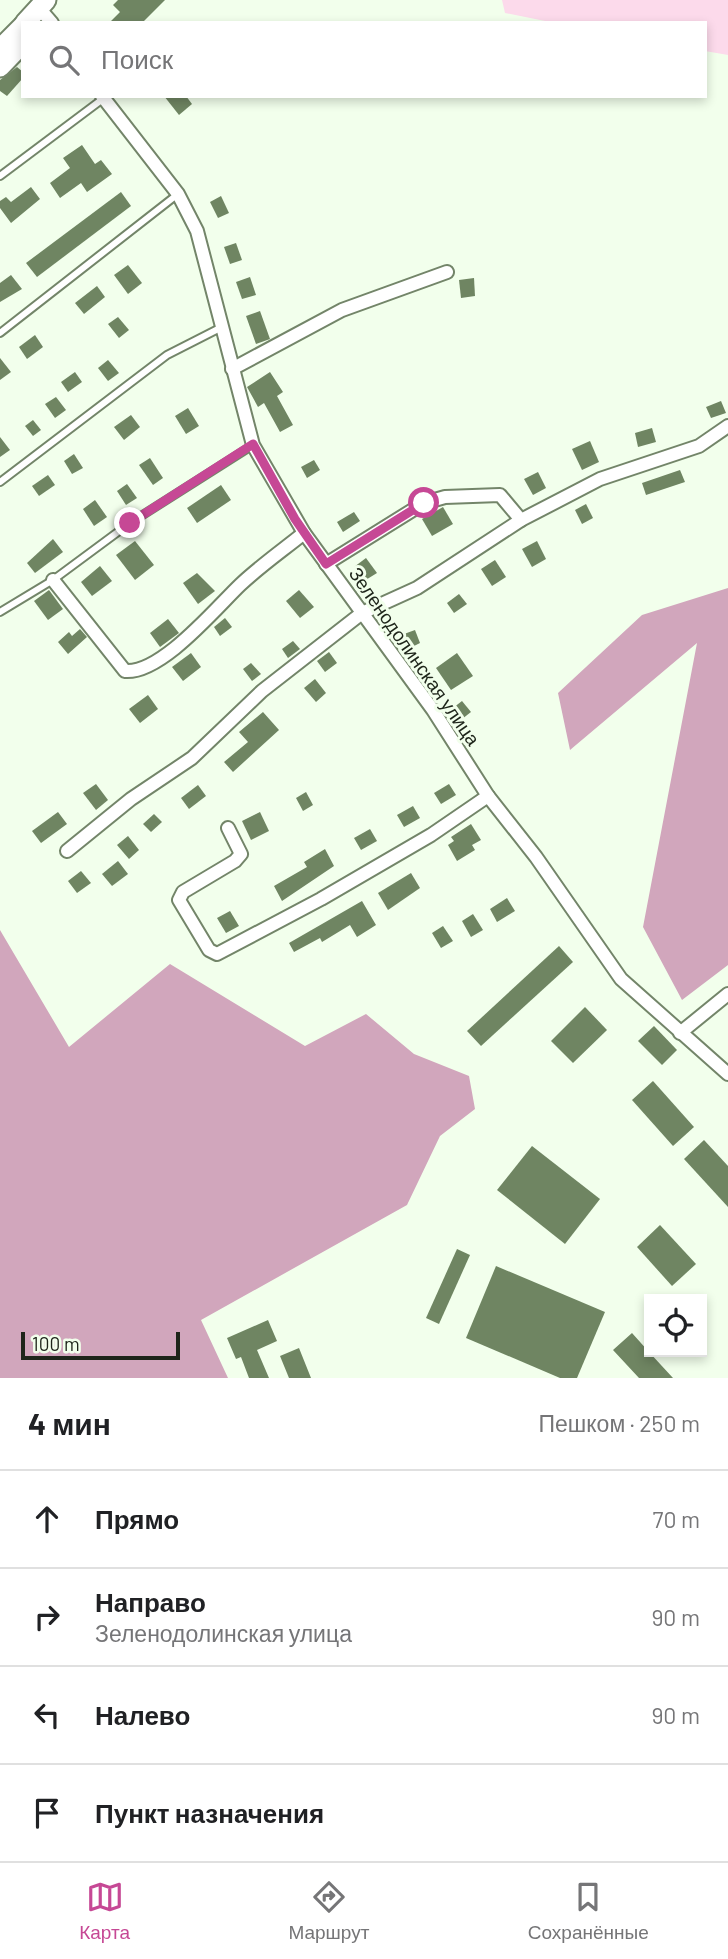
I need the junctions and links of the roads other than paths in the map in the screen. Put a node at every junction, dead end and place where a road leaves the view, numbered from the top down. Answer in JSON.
{"nodes":[{"id":1,"x":62,"y":0,"type":"edge"},
{"id":2,"x":39,"y":17,"type":"edge"},
{"id":3,"x":21,"y":32,"type":"edge"},
{"id":4,"x":21,"y":45,"type":"edge"},
{"id":5,"x":0,"y":49,"type":"edge"},
{"id":6,"x":0,"y":67,"type":"edge"},
{"id":7,"x":102,"y":98,"type":"edge"},
{"id":8,"x":104,"y":98,"type":"edge"},
{"id":9,"x":0,"y":176,"type":"edge"},
{"id":10,"x":178,"y":194,"type":"junction"},
{"id":11,"x":447,"y":272,"type":"dead end"},
{"id":12,"x":222,"y":327,"type":"junction"},
{"id":13,"x":0,"y":333,"type":"edge"},
{"id":14,"x":232,"y":369,"type":"junction"},
{"id":15,"x":728,"y":426,"type":"edge"},
{"id":16,"x":253,"y":444,"type":"junction"},
{"id":17,"x":0,"y":482,"type":"edge"},
{"id":18,"x":521,"y":520,"type":"junction"},
{"id":19,"x":304,"y":533,"type":"junction"},
{"id":20,"x":326,"y":564,"type":"junction"},
{"id":21,"x":53,"y":580,"type":"junction"},
{"id":22,"x":0,"y":612,"type":"edge"},
{"id":23,"x":362,"y":613,"type":"junction"},
{"id":24,"x":488,"y":796,"type":"junction"},
{"id":25,"x":228,"y":828,"type":"dead end"},
{"id":26,"x":66,"y":851,"type":"dead end"},
{"id":27,"x":728,"y":994,"type":"edge"},
{"id":28,"x":680,"y":1033,"type":"junction"},
{"id":29,"x":728,"y":1074,"type":"edge"}],
"edges":[{"from":1,"to":2,"type":"main road"},
{"from":3,"to":5,"type":"main road"},
{"from":4,"to":6,"type":"main road"},
{"from":7,"to":9,"type":"lane"},
{"from":8,"to":10,"type":"street","name":"Зеленодолинская улица"},
{"from":10,"to":12,"type":"street","name":"Зеленодолинская улица"},
{"from":10,"to":13,"type":"lane"},
{"from":11,"to":14,"type":"street"},
{"from":12,"to":14,"type":"street","name":"Зеленодолинская улица"},
{"from":12,"to":17,"type":"lane"},
{"from":14,"to":16,"type":"street","name":"Зеленодолинская улица"},
{"from":15,"to":18,"type":"street"},
{"from":16,"to":19,"type":"street","name":"Зеленодолинская улица"},
{"from":16,"to":21,"type":"lane"},
{"from":18,"to":20,"type":"street"},
{"from":18,"to":23,"type":"street"},
{"from":19,"to":20,"type":"street","name":"Зеленодолинская улица"},
{"from":19,"to":21,"type":"street"},
{"from":20,"to":23,"type":"street","name":"Зеленодолинская улица"},
{"from":21,"to":22,"type":"lane"},
{"from":23,"to":24,"type":"street","name":"Зеленодолинская улица"},
{"from":23,"to":26,"type":"street"},
{"from":24,"to":25,"type":"street"},
{"from":24,"to":28,"type":"street","name":"Зеленодолинская улица"},
{"from":27,"to":28,"type":"street"},
{"from":28,"to":29,"type":"street","name":"Зеленодолинская улица"}]}
